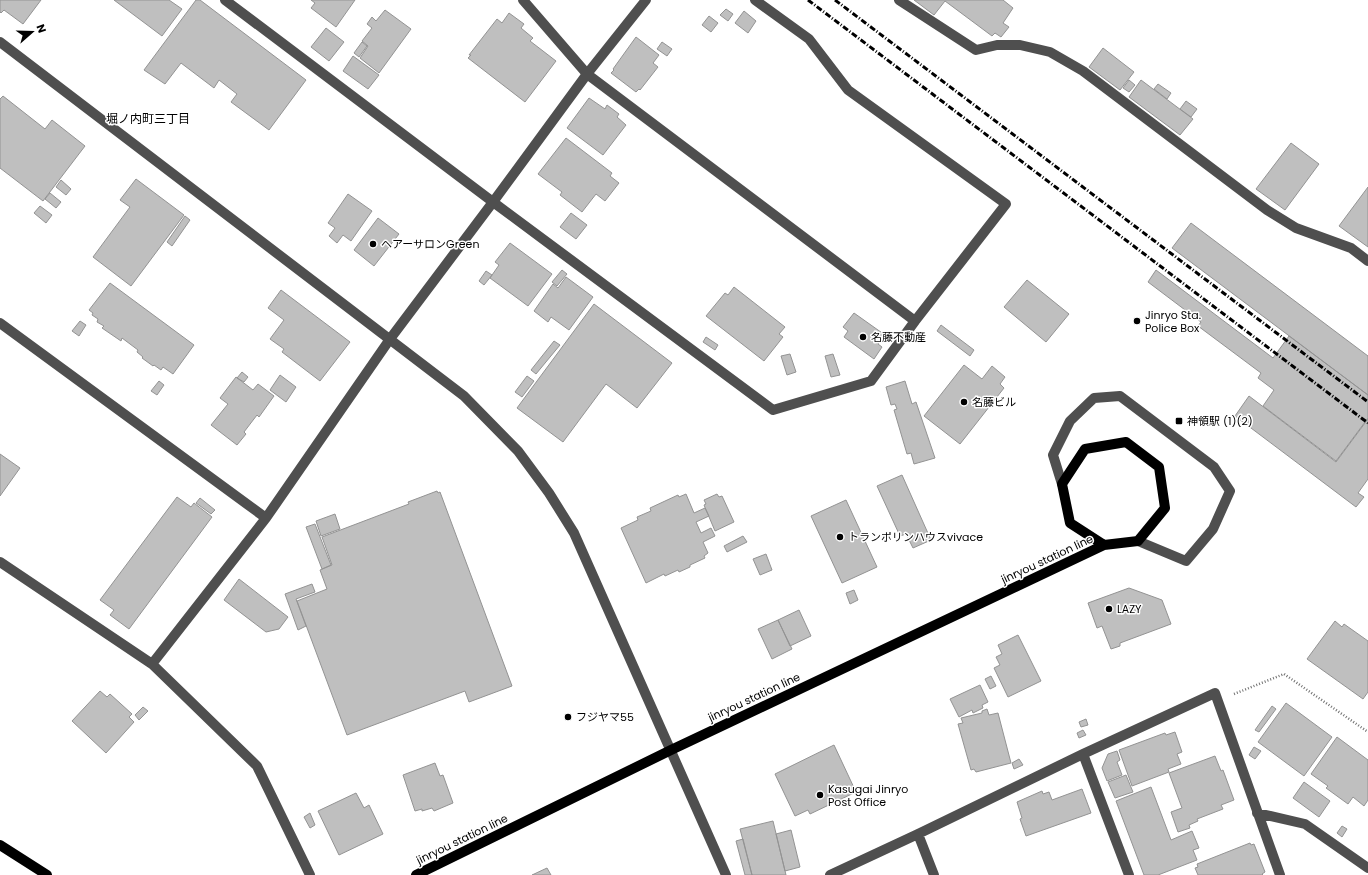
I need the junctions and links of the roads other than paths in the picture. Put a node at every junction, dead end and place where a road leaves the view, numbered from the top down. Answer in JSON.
{"nodes":[{"id":1,"x":225,"y":0,"type":"edge"},
{"id":2,"x":523,"y":0,"type":"edge"},
{"id":3,"x":646,"y":0,"type":"edge"},
{"id":4,"x":755,"y":0,"type":"edge"},
{"id":5,"x":899,"y":0,"type":"edge"},
{"id":6,"x":0,"y":42,"type":"edge"},
{"id":7,"x":587,"y":74,"type":"junction"},
{"id":8,"x":493,"y":202,"type":"junction"},
{"id":9,"x":1368,"y":261,"type":"edge"},
{"id":10,"x":915,"y":320,"type":"junction"},
{"id":11,"x":0,"y":323,"type":"edge"},
{"id":12,"x":390,"y":339,"type":"junction"},
{"id":13,"x":1062,"y":484,"type":"junction"},
{"id":14,"x":266,"y":518,"type":"junction"},
{"id":15,"x":1138,"y":541,"type":"junction"},
{"id":16,"x":1104,"y":545,"type":"junction"},
{"id":17,"x":0,"y":562,"type":"edge"},
{"id":18,"x":152,"y":664,"type":"junction"},
{"id":19,"x":671,"y":750,"type":"junction"},
{"id":20,"x":1083,"y":754,"type":"junction"},
{"id":21,"x":1257,"y":813,"type":"junction"},
{"id":22,"x":918,"y":834,"type":"junction"},
{"id":23,"x":0,"y":844,"type":"edge"},
{"id":24,"x":1368,"y":868,"type":"edge"},
{"id":25,"x":47,"y":875,"type":"edge"},
{"id":26,"x":310,"y":875,"type":"edge"},
{"id":27,"x":416,"y":875,"type":"edge"},
{"id":28,"x":726,"y":875,"type":"edge"},
{"id":29,"x":830,"y":875,"type":"edge"},
{"id":30,"x":934,"y":875,"type":"edge"},
{"id":31,"x":1129,"y":875,"type":"edge"},
{"id":32,"x":1280,"y":875,"type":"edge"}],
"edges":[{"from":1,"to":8,"type":"street"},
{"from":2,"to":7,"type":"street"},
{"from":3,"to":7,"type":"street"},
{"from":4,"to":10,"type":"street"},
{"from":5,"to":9,"type":"street"},
{"from":6,"to":12,"type":"street"},
{"from":7,"to":8,"type":"street"},
{"from":7,"to":10,"type":"street"},
{"from":8,"to":10,"type":"street"},
{"from":8,"to":12,"type":"street"},
{"from":11,"to":14,"type":"street"},
{"from":12,"to":14,"type":"street"},
{"from":12,"to":19,"type":"street"},
{"from":13,"to":15,"type":"main road"},
{"from":13,"to":15,"type":"street"},
{"from":13,"to":16,"type":"main road"},
{"from":14,"to":18,"type":"street"},
{"from":15,"to":16,"type":"main road"},
{"from":16,"to":19,"type":"main road","name":"jinryou station line"},
{"from":17,"to":18,"type":"street"},
{"from":18,"to":26,"type":"street"},
{"from":19,"to":27,"type":"main road","name":"jinryou station line"},
{"from":19,"to":28,"type":"street"},
{"from":20,"to":21,"type":"street"},
{"from":20,"to":22,"type":"street"},
{"from":20,"to":31,"type":"street"},
{"from":21,"to":24,"type":"street"},
{"from":21,"to":32,"type":"street"},
{"from":22,"to":29,"type":"street"},
{"from":22,"to":30,"type":"street"},
{"from":23,"to":25,"type":"main road"}]}
